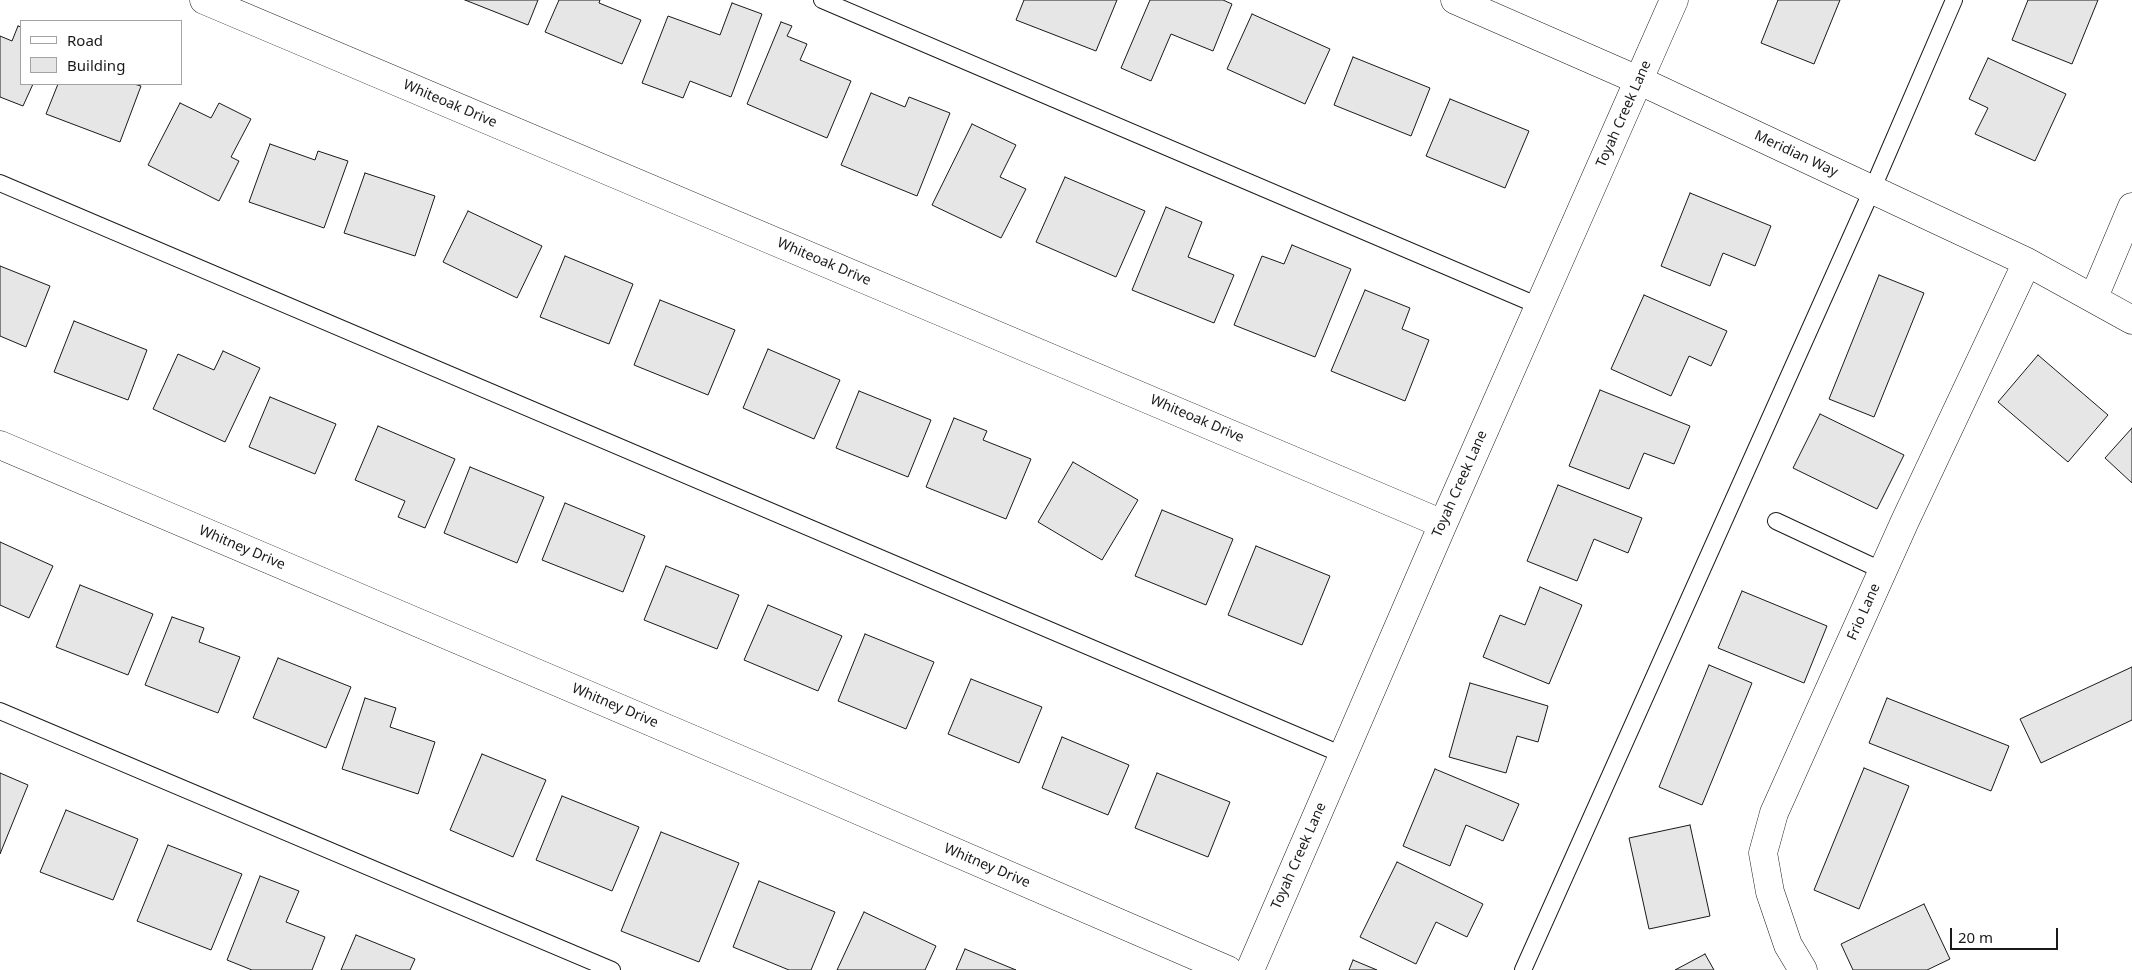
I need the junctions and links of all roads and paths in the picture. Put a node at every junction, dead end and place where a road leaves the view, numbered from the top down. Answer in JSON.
{"nodes":[{"id":1,"x":204,"y":0,"type":"edge"},
{"id":2,"x":822,"y":0,"type":"edge"},
{"id":3,"x":1454,"y":0,"type":"edge"},
{"id":4,"x":1674,"y":0,"type":"edge"},
{"id":5,"x":1954,"y":0,"type":"edge"},
{"id":6,"x":1638,"y":80,"type":"junction"},
{"id":7,"x":0,"y":183,"type":"edge"},
{"id":8,"x":1872,"y":190,"type":"junction"},
{"id":9,"x":2132,"y":207,"type":"edge"},
{"id":10,"x":2027,"y":262,"type":"junction"},
{"id":11,"x":2094,"y":298,"type":"junction"},
{"id":12,"x":1539,"y":306,"type":"junction"},
{"id":13,"x":2132,"y":320,"type":"edge"},
{"id":14,"x":0,"y":445,"type":"edge"},
{"id":15,"x":1776,"y":521,"type":"dead end"},
{"id":16,"x":1443,"y":524,"type":"junction"},
{"id":17,"x":1883,"y":571,"type":"junction"},
{"id":18,"x":0,"y":711,"type":"edge"},
{"id":19,"x":1343,"y":755,"type":"junction"},
{"id":20,"x":612,"y":970,"type":"edge"},
{"id":21,"x":1228,"y":970,"type":"edge"},
{"id":22,"x":1250,"y":970,"type":"edge"},
{"id":23,"x":1523,"y":970,"type":"edge"},
{"id":24,"x":1803,"y":970,"type":"edge"}],
"edges":[{"from":1,"to":16,"type":"street","name":"Whiteoak Drive"},
{"from":2,"to":12,"type":"lane"},
{"from":3,"to":6,"type":"street","name":"Meridian Way"},
{"from":4,"to":6,"type":"street","name":"Toyah Creek Lane"},
{"from":5,"to":8,"type":"lane"},
{"from":6,"to":8,"type":"street","name":"Meridian Way"},
{"from":6,"to":12,"type":"street","name":"Toyah Creek Lane"},
{"from":7,"to":19,"type":"lane"},
{"from":8,"to":10,"type":"street","name":"Meridian Way"},
{"from":8,"to":23,"type":"lane"},
{"from":9,"to":11,"type":"street"},
{"from":10,"to":11,"type":"street","name":"Meridian Way"},
{"from":10,"to":17,"type":"street","name":"Frio Lane"},
{"from":11,"to":13,"type":"street","name":"Meridian Way"},
{"from":12,"to":16,"type":"street","name":"Toyah Creek Lane"},
{"from":14,"to":21,"type":"street","name":"Whitney Drive"},
{"from":15,"to":17,"type":"lane"},
{"from":16,"to":19,"type":"street","name":"Toyah Creek Lane"},
{"from":17,"to":24,"type":"street","name":"Frio Lane"},
{"from":18,"to":20,"type":"lane"},
{"from":19,"to":22,"type":"street","name":"Toyah Creek Lane"}]}
